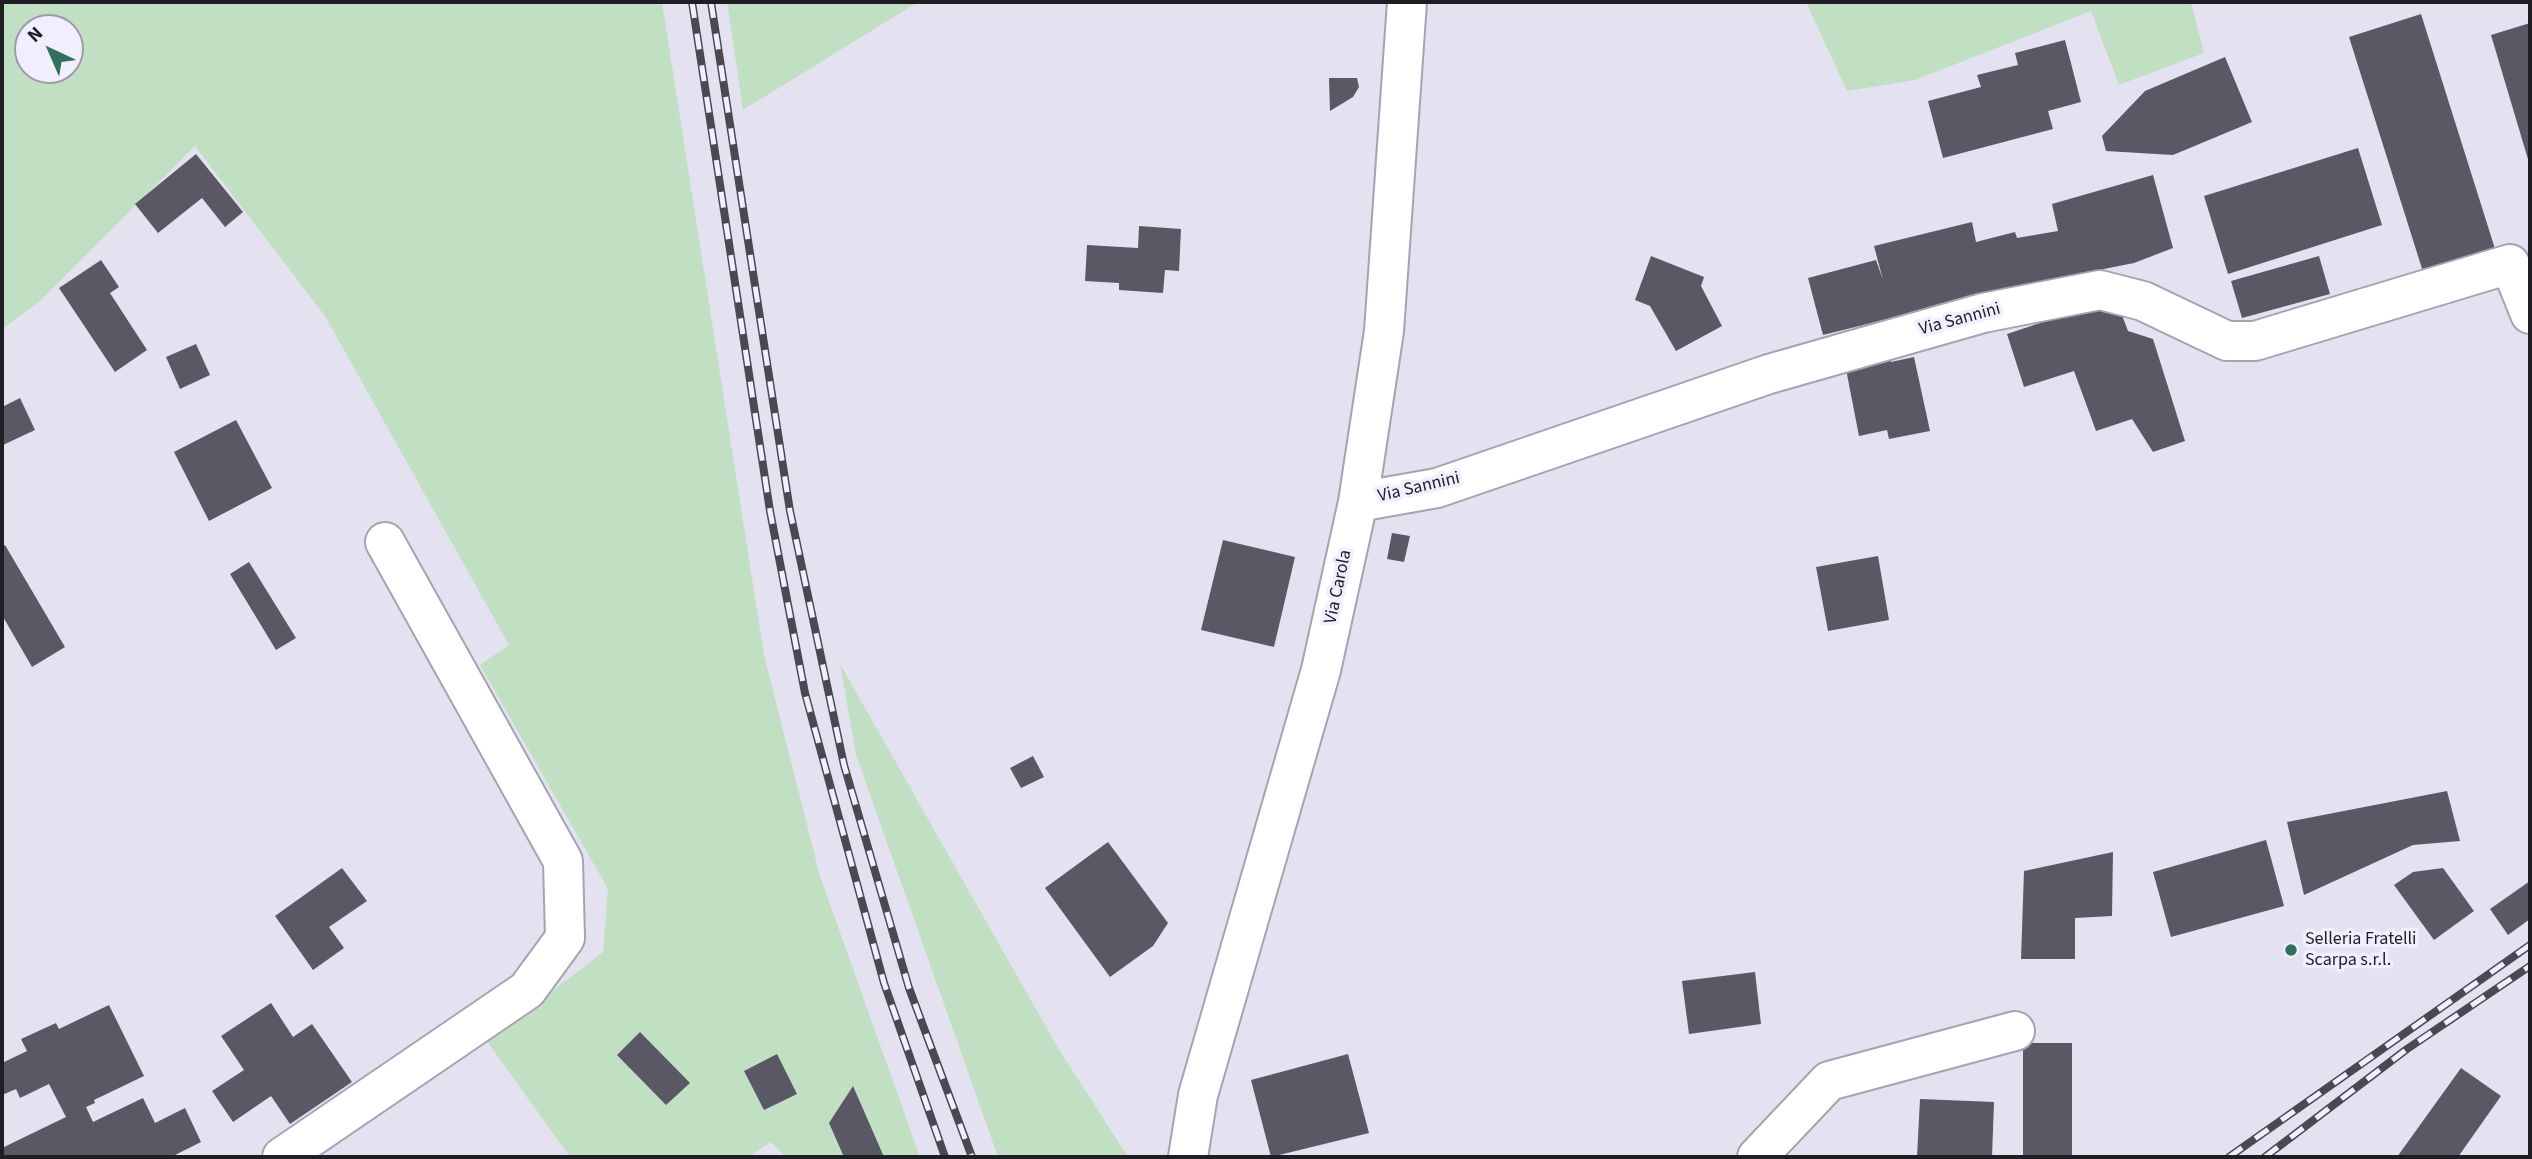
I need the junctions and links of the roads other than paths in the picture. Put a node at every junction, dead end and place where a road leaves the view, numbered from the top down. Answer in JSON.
{"nodes":[{"id":1,"x":1407,"y":2,"type":"edge"},
{"id":2,"x":2530,"y":314,"type":"edge"},
{"id":3,"x":1358,"y":502,"type":"junction"},
{"id":4,"x":385,"y":542,"type":"dead end"},
{"id":5,"x":2015,"y":1031,"type":"dead end"},
{"id":6,"x":282,"y":1157,"type":"edge"},
{"id":7,"x":1188,"y":1157,"type":"edge"},
{"id":8,"x":1757,"y":1157,"type":"edge"}],
"edges":[{"from":1,"to":3,"type":"street","name":"Via Carola"},
{"from":2,"to":3,"type":"street","name":"Via Sannini"},
{"from":3,"to":7,"type":"street","name":"Via Carola"},
{"from":4,"to":6,"type":"street"},
{"from":5,"to":8,"type":"street"}]}
